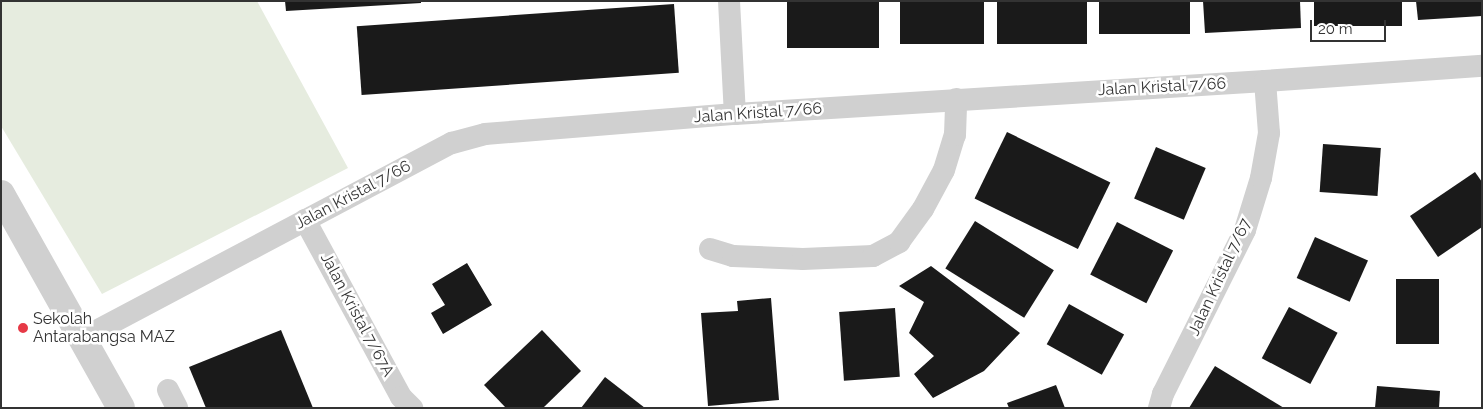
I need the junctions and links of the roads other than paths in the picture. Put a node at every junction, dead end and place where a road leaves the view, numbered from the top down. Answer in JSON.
{"nodes":[{"id":1,"x":729,"y":1,"type":"edge"},
{"id":2,"x":1482,"y":66,"type":"edge"},
{"id":3,"x":1265,"y":81,"type":"junction"},
{"id":4,"x":956,"y":100,"type":"junction"},
{"id":5,"x":735,"y":114,"type":"junction"},
{"id":6,"x":1,"y":194,"type":"edge"},
{"id":7,"x":305,"y":220,"type":"junction"},
{"id":8,"x":710,"y":249,"type":"dead end"},
{"id":9,"x":83,"y":338,"type":"junction"},
{"id":10,"x":121,"y":408,"type":"edge"},
{"id":11,"x":412,"y":408,"type":"edge"},
{"id":12,"x":1159,"y":408,"type":"edge"}],
"edges":[{"from":1,"to":5,"type":"street"},
{"from":2,"to":3,"type":"street","name":"Jalan Kristal 7/66"},
{"from":3,"to":4,"type":"street","name":"Jalan Kristal 7/66"},
{"from":3,"to":12,"type":"street","name":"Jalan Kristal 7/67"},
{"from":4,"to":5,"type":"street","name":"Jalan Kristal 7/66"},
{"from":4,"to":8,"type":"street"},
{"from":5,"to":7,"type":"street","name":"Jalan Kristal 7/66"},
{"from":6,"to":9,"type":"street"},
{"from":7,"to":9,"type":"street","name":"Jalan Kristal 7/66"},
{"from":7,"to":11,"type":"street","name":"Jalan Kristal 7/67A"},
{"from":9,"to":10,"type":"street"}]}
